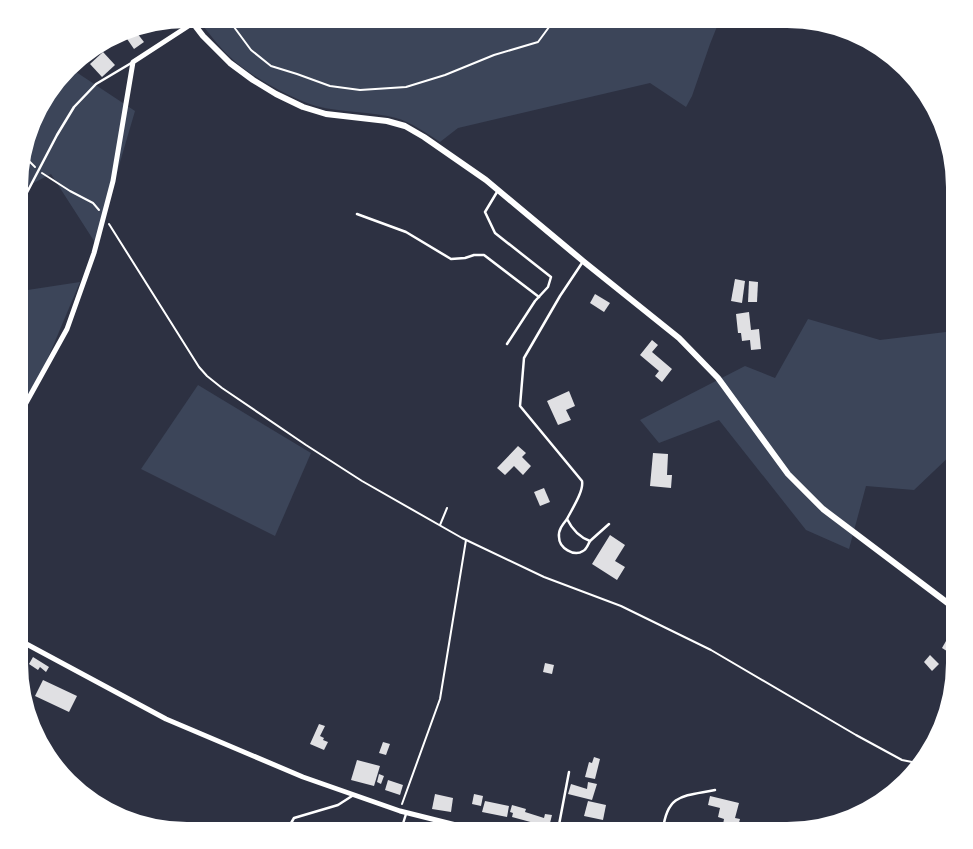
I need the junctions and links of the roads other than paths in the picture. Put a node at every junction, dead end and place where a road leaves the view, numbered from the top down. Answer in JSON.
{"nodes":[{"id":1,"x":182,"y":28,"type":"edge"},
{"id":2,"x":197,"y":28,"type":"edge"},
{"id":3,"x":133,"y":62,"type":"junction"},
{"id":4,"x":28,"y":190,"type":"edge"},
{"id":5,"x":498,"y":190,"type":"junction"},
{"id":6,"x":357,"y":214,"type":"dead end"},
{"id":7,"x":583,"y":261,"type":"junction"},
{"id":8,"x":539,"y":297,"type":"junction"},
{"id":9,"x":507,"y":344,"type":"dead end"},
{"id":10,"x":28,"y":398,"type":"edge"},
{"id":11,"x":567,"y":519,"type":"junction"},
{"id":12,"x":609,"y":524,"type":"dead end"},
{"id":13,"x":590,"y":541,"type":"junction"},
{"id":14,"x":945,"y":601,"type":"edge"},
{"id":15,"x":28,"y":645,"type":"edge"},
{"id":16,"x":568,"y":772,"type":"dead end"},
{"id":17,"x":715,"y":790,"type":"dead end"},
{"id":18,"x":353,"y":795,"type":"junction"},
{"id":19,"x":406,"y":812,"type":"junction"},
{"id":20,"x":559,"y":821,"type":"edge"},
{"id":21,"x":665,"y":821,"type":"edge"},
{"id":22,"x":291,"y":822,"type":"edge"},
{"id":23,"x":403,"y":822,"type":"edge"},
{"id":24,"x":443,"y":822,"type":"edge"}],
"edges":[{"from":1,"to":3,"type":"street"},
{"from":2,"to":5,"type":"street"},
{"from":3,"to":4,"type":"lane"},
{"from":3,"to":10,"type":"street"},
{"from":5,"to":7,"type":"street"},
{"from":5,"to":8,"type":"lane"},
{"from":6,"to":8,"type":"lane"},
{"from":7,"to":11,"type":"lane"},
{"from":7,"to":14,"type":"street"},
{"from":8,"to":9,"type":"lane"},
{"from":11,"to":13,"type":"lane"},
{"from":11,"to":13,"type":"lane"},
{"from":12,"to":13,"type":"lane"},
{"from":15,"to":18,"type":"street"},
{"from":16,"to":20,"type":"lane"},
{"from":17,"to":21,"type":"lane"},
{"from":18,"to":19,"type":"street"},
{"from":18,"to":22,"type":"lane"},
{"from":19,"to":23,"type":"lane"},
{"from":19,"to":24,"type":"street"}]}
